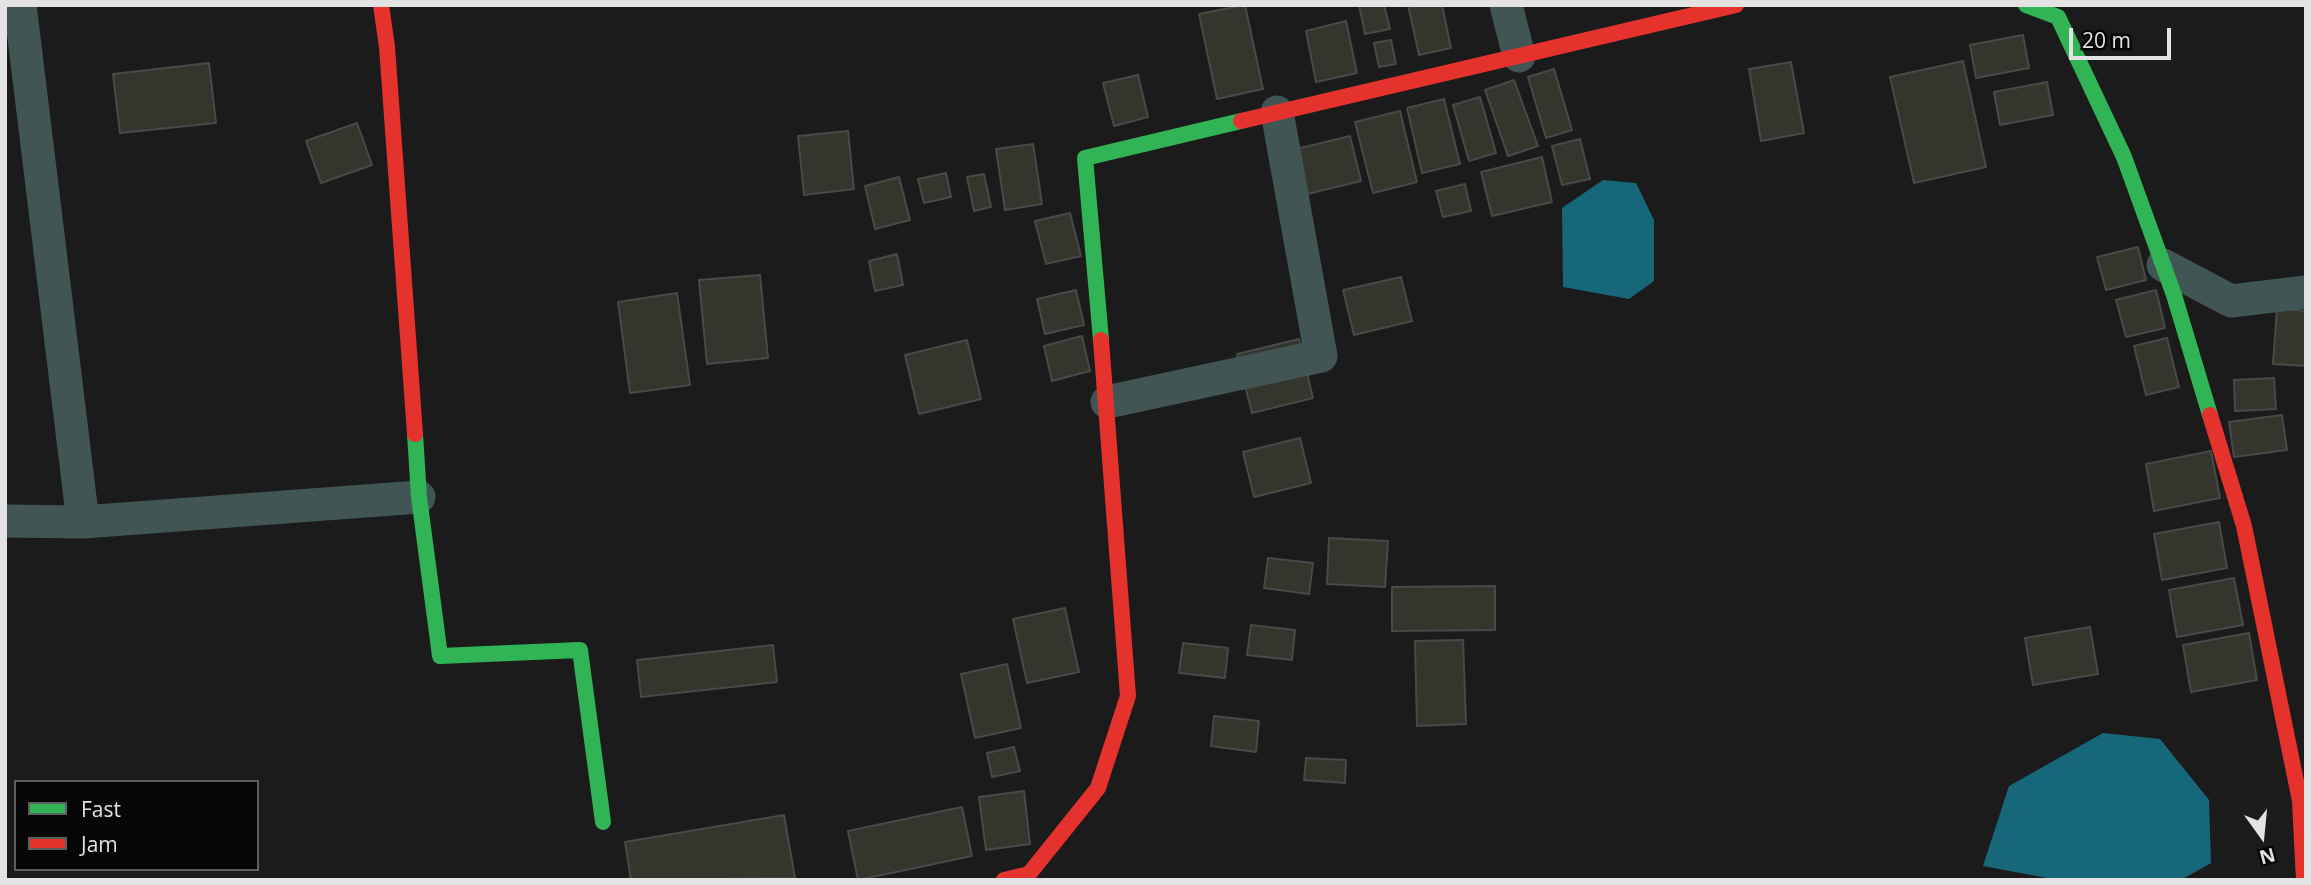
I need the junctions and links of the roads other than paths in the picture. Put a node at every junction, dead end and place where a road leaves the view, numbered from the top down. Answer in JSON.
{"nodes":[{"id":1,"x":20,"y":5,"type":"edge"},
{"id":2,"x":381,"y":5,"type":"edge"},
{"id":3,"x":1506,"y":5,"type":"edge"},
{"id":4,"x":1736,"y":5,"type":"edge"},
{"id":5,"x":2026,"y":5,"type":"edge"},
{"id":6,"x":1519,"y":56,"type":"junction"},
{"id":7,"x":1277,"y":112,"type":"junction"},
{"id":8,"x":2163,"y":265,"type":"junction"},
{"id":9,"x":2306,"y":292,"type":"edge"},
{"id":10,"x":1107,"y":402,"type":"junction"},
{"id":11,"x":419,"y":497,"type":"junction"},
{"id":12,"x":5,"y":521,"type":"edge"},
{"id":13,"x":83,"y":522,"type":"junction"},
{"id":14,"x":603,"y":822,"type":"dead end"},
{"id":15,"x":1004,"y":880,"type":"edge"},
{"id":16,"x":2304,"y":880,"type":"edge"}],
"edges":[{"from":1,"to":13,"type":"street"},
{"from":2,"to":11,"type":"street"},
{"from":3,"to":6,"type":"street"},
{"from":4,"to":6,"type":"street"},
{"from":5,"to":8,"type":"street"},
{"from":6,"to":7,"type":"street"},
{"from":7,"to":10,"type":"street"},
{"from":7,"to":10,"type":"street"},
{"from":8,"to":9,"type":"street"},
{"from":8,"to":16,"type":"street"},
{"from":10,"to":15,"type":"street"},
{"from":11,"to":13,"type":"street"},
{"from":11,"to":14,"type":"street"},
{"from":12,"to":13,"type":"street"}]}
